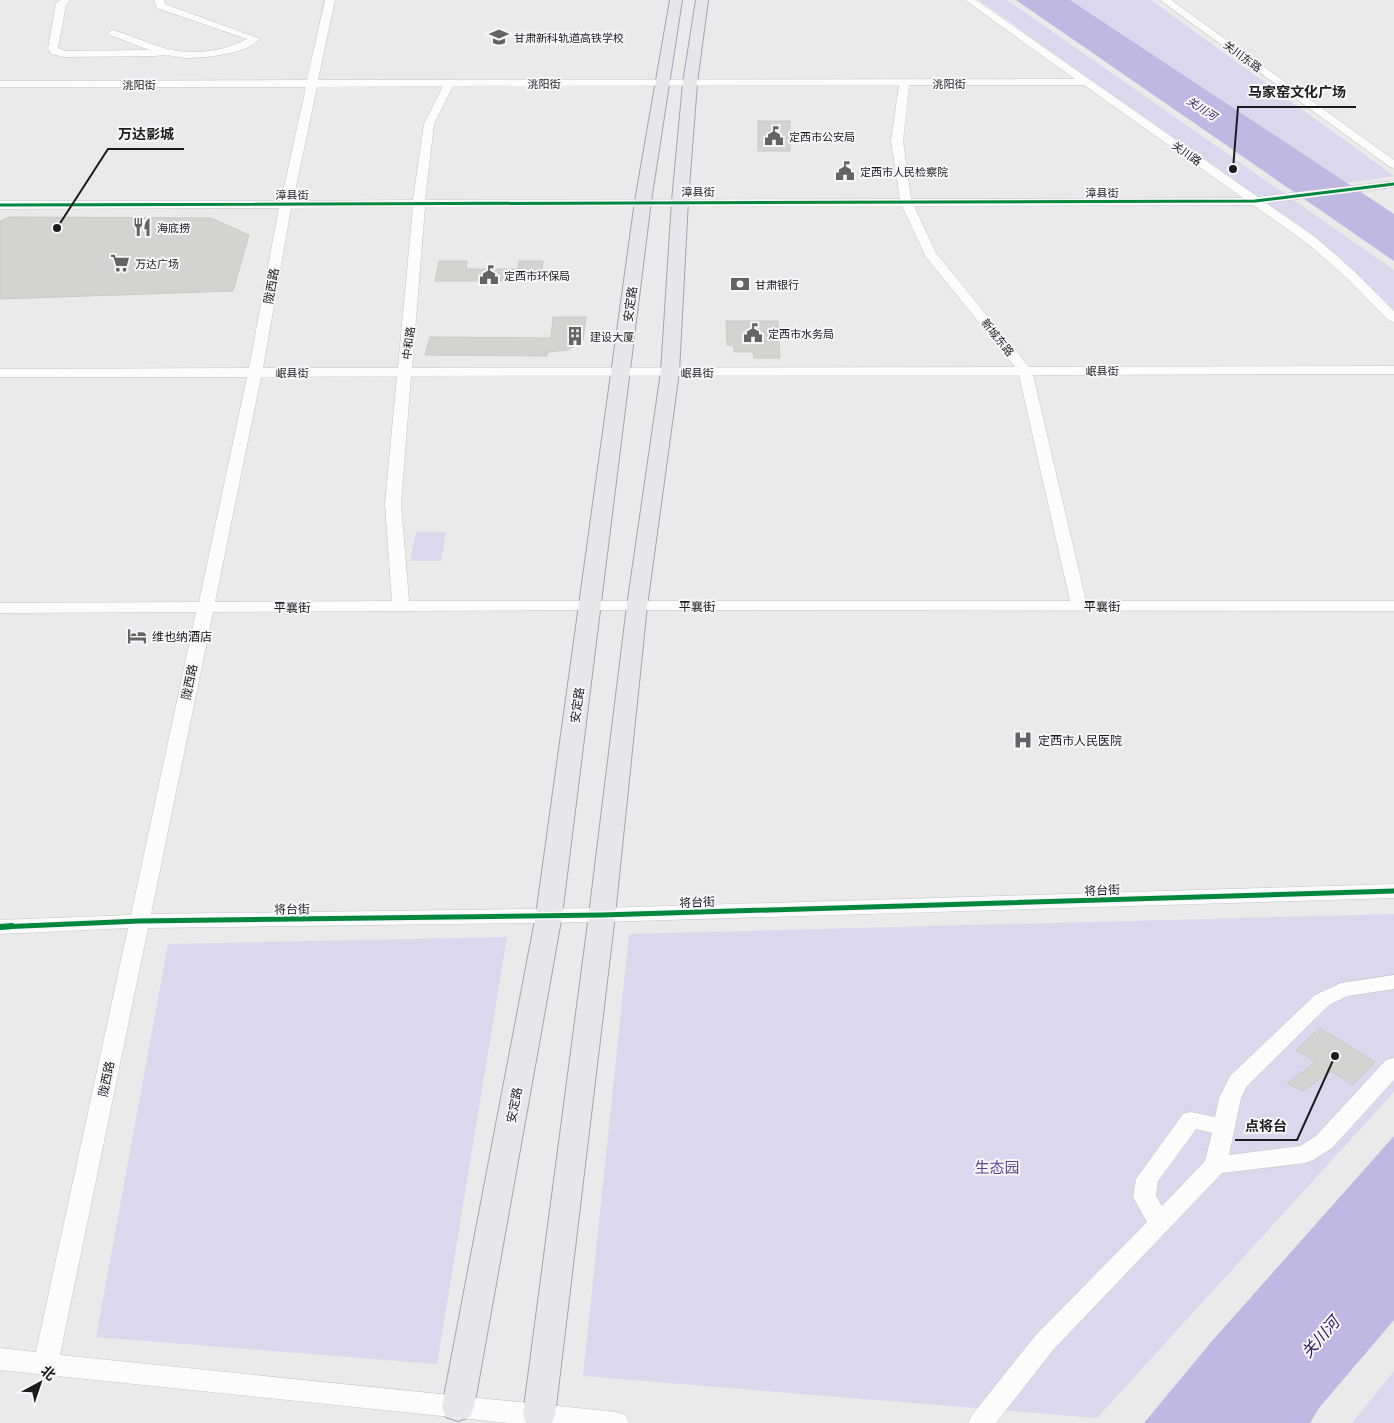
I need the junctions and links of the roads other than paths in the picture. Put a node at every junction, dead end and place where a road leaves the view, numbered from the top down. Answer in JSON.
{"nodes":[{"id":1,"x":65,"y":0,"type":"edge"},
{"id":2,"x":159,"y":0,"type":"edge"},
{"id":3,"x":330,"y":0,"type":"edge"},
{"id":4,"x":676,"y":0,"type":"edge"},
{"id":5,"x":702,"y":0,"type":"edge"},
{"id":6,"x":970,"y":0,"type":"edge"},
{"id":7,"x":1165,"y":0,"type":"edge"},
{"id":8,"x":113,"y":33,"type":"dead end"},
{"id":9,"x":166,"y":52,"type":"junction"},
{"id":10,"x":662,"y":82,"type":"junction"},
{"id":11,"x":1087,"y":82,"type":"junction"},
{"id":12,"x":690,"y":83,"type":"junction"},
{"id":13,"x":0,"y":84,"type":"edge"},
{"id":14,"x":311,"y":84,"type":"junction"},
{"id":15,"x":449,"y":84,"type":"junction"},
{"id":16,"x":904,"y":84,"type":"junction"},
{"id":17,"x":1394,"y":165,"type":"edge"},
{"id":18,"x":1394,"y":184,"type":"edge"},
{"id":19,"x":643,"y":201,"type":"junction"},
{"id":20,"x":680,"y":201,"type":"junction"},
{"id":21,"x":1255,"y":201,"type":"junction"},
{"id":22,"x":906,"y":202,"type":"junction"},
{"id":23,"x":286,"y":204,"type":"junction"},
{"id":24,"x":419,"y":204,"type":"junction"},
{"id":25,"x":0,"y":205,"type":"edge"},
{"id":26,"x":1394,"y":318,"type":"edge"},
{"id":27,"x":1025,"y":370,"type":"junction"},
{"id":28,"x":1394,"y":370,"type":"edge"},
{"id":29,"x":255,"y":372,"type":"junction"},
{"id":30,"x":404,"y":372,"type":"junction"},
{"id":31,"x":621,"y":372,"type":"junction"},
{"id":32,"x":670,"y":372,"type":"junction"},
{"id":33,"x":0,"y":373,"type":"edge"},
{"id":34,"x":591,"y":604,"type":"junction"},
{"id":35,"x":401,"y":606,"type":"junction"},
{"id":36,"x":637,"y":606,"type":"junction"},
{"id":37,"x":1078,"y":606,"type":"junction"},
{"id":38,"x":1394,"y":606,"type":"edge"},
{"id":39,"x":0,"y":608,"type":"edge"},
{"id":40,"x":205,"y":608,"type":"junction"},
{"id":41,"x":1394,"y":890,"type":"edge"},
{"id":42,"x":549,"y":915,"type":"junction"},
{"id":43,"x":602,"y":915,"type":"junction"},
{"id":44,"x":140,"y":921,"type":"junction"},
{"id":45,"x":0,"y":927,"type":"edge"},
{"id":46,"x":1394,"y":982,"type":"edge"},
{"id":47,"x":1394,"y":1066,"type":"edge"},
{"id":48,"x":1224,"y":1127,"type":"junction"},
{"id":49,"x":1216,"y":1165,"type":"junction"},
{"id":50,"x":1160,"y":1224,"type":"junction"},
{"id":51,"x":0,"y":1359,"type":"edge"},
{"id":52,"x":46,"y":1364,"type":"junction"},
{"id":53,"x":458,"y":1407,"type":"junction"},
{"id":54,"x":539,"y":1415,"type":"junction"},
{"id":55,"x":616,"y":1423,"type":"edge"},
{"id":56,"x":981,"y":1423,"type":"edge"}],
"edges":[{"from":1,"to":9,"type":"street"},
{"from":2,"to":9,"type":"street"},
{"from":3,"to":14,"type":"street","name":"陇西路"},
{"from":4,"to":10,"type":"main road","name":"安定路"},
{"from":5,"to":12,"type":"main road"},
{"from":6,"to":11,"type":"street","name":"关川路"},
{"from":7,"to":17,"type":"street","name":"关川东路"},
{"from":8,"to":9,"type":"street"},
{"from":10,"to":12,"type":"street","name":"洮阳街"},
{"from":10,"to":15,"type":"street","name":"洮阳街"},
{"from":10,"to":19,"type":"main road","name":"安定路"},
{"from":11,"to":16,"type":"street","name":"洮阳街"},
{"from":11,"to":21,"type":"street","name":"关川路"},
{"from":12,"to":16,"type":"street","name":"洮阳街"},
{"from":12,"to":20,"type":"main road"},
{"from":13,"to":14,"type":"street","name":"洮阳街"},
{"from":14,"to":15,"type":"street","name":"洮阳街"},
{"from":14,"to":23,"type":"street","name":"陇西路"},
{"from":15,"to":24,"type":"street","name":"中和路"},
{"from":16,"to":22,"type":"street","name":"新城东路"},
{"from":18,"to":21,"type":"street","name":"漳县街"},
{"from":19,"to":20,"type":"street","name":"漳县街"},
{"from":19,"to":24,"type":"street","name":"漳县街"},
{"from":19,"to":31,"type":"main road","name":"安定路"},
{"from":20,"to":22,"type":"street","name":"漳县街"},
{"from":20,"to":32,"type":"main road"},
{"from":21,"to":22,"type":"street","name":"漳县街"},
{"from":21,"to":26,"type":"street","name":"关川路"},
{"from":22,"to":27,"type":"street","name":"新城东路"},
{"from":23,"to":24,"type":"street","name":"漳县街"},
{"from":23,"to":25,"type":"street","name":"漳县街"},
{"from":23,"to":29,"type":"street","name":"陇西路"},
{"from":24,"to":30,"type":"street","name":"中和路"},
{"from":27,"to":28,"type":"street","name":"岷县街"},
{"from":27,"to":32,"type":"street","name":"岷县街"},
{"from":27,"to":37,"type":"street","name":"新城东路"},
{"from":29,"to":30,"type":"street","name":"岷县街"},
{"from":29,"to":33,"type":"street","name":"岷县街"},
{"from":29,"to":40,"type":"street","name":"陇西路"},
{"from":30,"to":31,"type":"street","name":"岷县街"},
{"from":30,"to":35,"type":"street","name":"中和路"},
{"from":31,"to":32,"type":"street","name":"岷县街"},
{"from":31,"to":34,"type":"main road","name":"安定路"},
{"from":32,"to":36,"type":"main road"},
{"from":34,"to":35,"type":"street","name":"平襄街"},
{"from":34,"to":36,"type":"street","name":"平襄街"},
{"from":34,"to":42,"type":"main road","name":"安定路"},
{"from":35,"to":40,"type":"street","name":"平襄街"},
{"from":36,"to":37,"type":"street","name":"平襄街"},
{"from":36,"to":43,"type":"main road"},
{"from":37,"to":38,"type":"street","name":"平襄街"},
{"from":39,"to":40,"type":"street","name":"平襄街"},
{"from":40,"to":44,"type":"street","name":"陇西路"},
{"from":41,"to":43,"type":"street","name":"将台街"},
{"from":42,"to":43,"type":"street","name":"将台街"},
{"from":42,"to":44,"type":"street","name":"将台街"},
{"from":42,"to":53,"type":"main road","name":"安定路"},
{"from":43,"to":54,"type":"main road"},
{"from":44,"to":45,"type":"street","name":"将台街"},
{"from":44,"to":52,"type":"street","name":"陇西路"},
{"from":46,"to":48,"type":"street"},
{"from":47,"to":49,"type":"street"},
{"from":48,"to":49,"type":"street"},
{"from":48,"to":50,"type":"street"},
{"from":49,"to":50,"type":"street"},
{"from":50,"to":56,"type":"street"},
{"from":51,"to":52,"type":"street"},
{"from":52,"to":53,"type":"street"},
{"from":53,"to":54,"type":"street"},
{"from":54,"to":55,"type":"street"}]}
